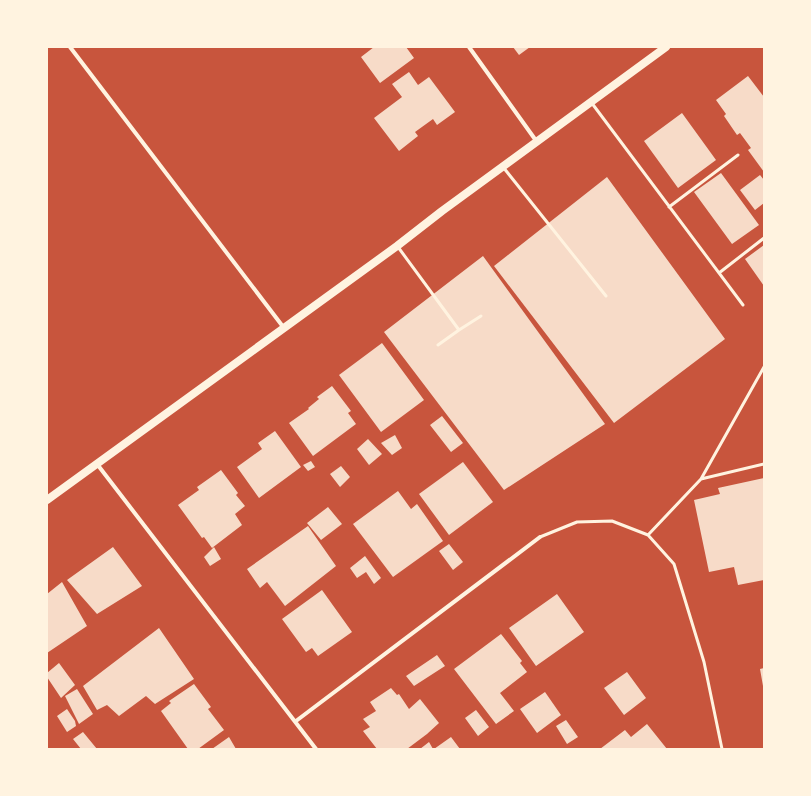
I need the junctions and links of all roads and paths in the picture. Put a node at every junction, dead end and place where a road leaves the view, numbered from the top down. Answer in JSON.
{"nodes":[{"id":1,"x":70,"y":47,"type":"edge"},
{"id":2,"x":469,"y":47,"type":"edge"},
{"id":3,"x":666,"y":47,"type":"edge"},
{"id":4,"x":657,"y":50,"type":"edge"},
{"id":5,"x":591,"y":102,"type":"junction"},
{"id":6,"x":537,"y":142,"type":"junction"},
{"id":7,"x":738,"y":155,"type":"dead end"},
{"id":8,"x":503,"y":167,"type":"junction"},
{"id":9,"x":669,"y":207,"type":"junction"},
{"id":10,"x":764,"y":238,"type":"edge"},
{"id":11,"x":397,"y":246,"type":"junction"},
{"id":12,"x":718,"y":273,"type":"junction"},
{"id":13,"x":606,"y":296,"type":"dead end"},
{"id":14,"x":743,"y":305,"type":"dead end"},
{"id":15,"x":481,"y":316,"type":"dead end"},
{"id":16,"x":284,"y":328,"type":"junction"},
{"id":17,"x":459,"y":330,"type":"junction"},
{"id":18,"x":438,"y":346,"type":"dead end"},
{"id":19,"x":764,"y":367,"type":"edge"},
{"id":20,"x":97,"y":464,"type":"junction"},
{"id":21,"x":764,"y":464,"type":"edge"},
{"id":22,"x":701,"y":479,"type":"junction"},
{"id":23,"x":47,"y":500,"type":"edge"},
{"id":24,"x":648,"y":535,"type":"junction"},
{"id":25,"x":540,"y":537,"type":"joint"},
{"id":26,"x":296,"y":721,"type":"junction"},
{"id":27,"x":316,"y":749,"type":"edge"},
{"id":28,"x":722,"y":749,"type":"edge"}],
"edges":[{"from":1,"to":16,"type":"street"},
{"from":2,"to":6,"type":"street"},
{"from":3,"to":4,"type":"main road"},
{"from":4,"to":5,"type":"main road"},
{"from":5,"to":6,"type":"main road"},
{"from":5,"to":9,"type":"lane"},
{"from":6,"to":8,"type":"main road"},
{"from":7,"to":9,"type":"lane"},
{"from":8,"to":11,"type":"main road"},
{"from":8,"to":13,"type":"lane"},
{"from":9,"to":12,"type":"lane"},
{"from":10,"to":12,"type":"lane"},
{"from":11,"to":16,"type":"main road"},
{"from":11,"to":17,"type":"lane"},
{"from":12,"to":14,"type":"lane"},
{"from":15,"to":17,"type":"lane"},
{"from":16,"to":20,"type":"main road"},
{"from":17,"to":18,"type":"lane"},
{"from":19,"to":22,"type":"lane"},
{"from":20,"to":23,"type":"main road"},
{"from":20,"to":26,"type":"street"},
{"from":21,"to":22,"type":"lane"},
{"from":22,"to":24,"type":"lane"},
{"from":24,"to":25,"type":"lane"},
{"from":24,"to":28,"type":"lane"},
{"from":25,"to":26,"type":"street"},
{"from":26,"to":27,"type":"street"}]}
